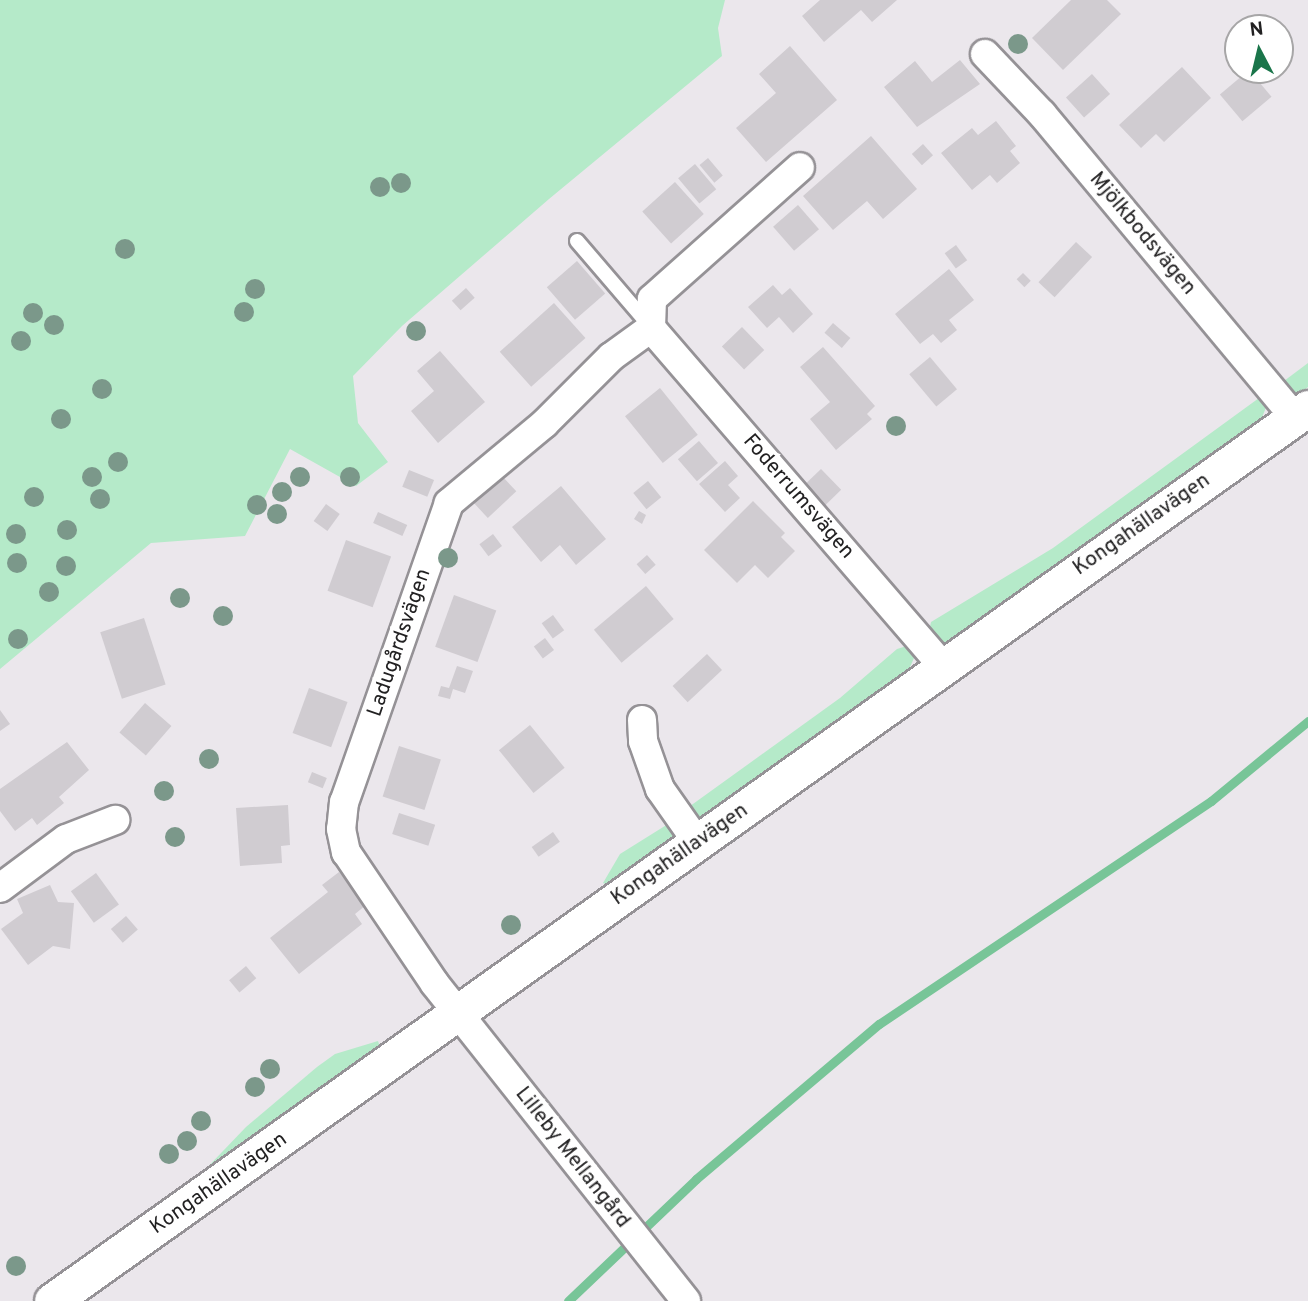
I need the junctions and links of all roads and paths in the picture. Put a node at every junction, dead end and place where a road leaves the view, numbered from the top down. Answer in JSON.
{"nodes":[{"id":1,"x":985,"y":54,"type":"dead end"},
{"id":2,"x":800,"y":167,"type":"dead end"},
{"id":3,"x":577,"y":240,"type":"dead end"},
{"id":4,"x":651,"y":328,"type":"junction"},
{"id":5,"x":1301,"y":413,"type":"edge"},
{"id":6,"x":944,"y":668,"type":"junction"},
{"id":7,"x":642,"y":720,"type":"dead end"},
{"id":8,"x":115,"y":820,"type":"dead end"},
{"id":9,"x":698,"y":843,"type":"junction"},
{"id":10,"x":0,"y":888,"type":"edge"},
{"id":11,"x":459,"y":1013,"type":"junction"},
{"id":12,"x":52,"y":1301,"type":"edge"},
{"id":13,"x":686,"y":1301,"type":"edge"}],
"edges":[{"from":1,"to":5,"type":"street","name":"Mjölkbodsvägen"},
{"from":2,"to":4,"type":"street"},
{"from":3,"to":4,"type":"lane"},
{"from":4,"to":6,"type":"street","name":"Foderrumsvägen"},
{"from":4,"to":11,"type":"street","name":"Ladugårdsvägen"},
{"from":5,"to":6,"type":"street","name":"Kongahällavägen"},
{"from":6,"to":9,"type":"street","name":"Kongahällavägen"},
{"from":7,"to":9,"type":"street"},
{"from":8,"to":10,"type":"street"},
{"from":9,"to":11,"type":"street","name":"Kongahällavägen"},
{"from":11,"to":12,"type":"street","name":"Kongahällavägen"},
{"from":11,"to":13,"type":"street","name":"Lilleby Mellangård"}]}
